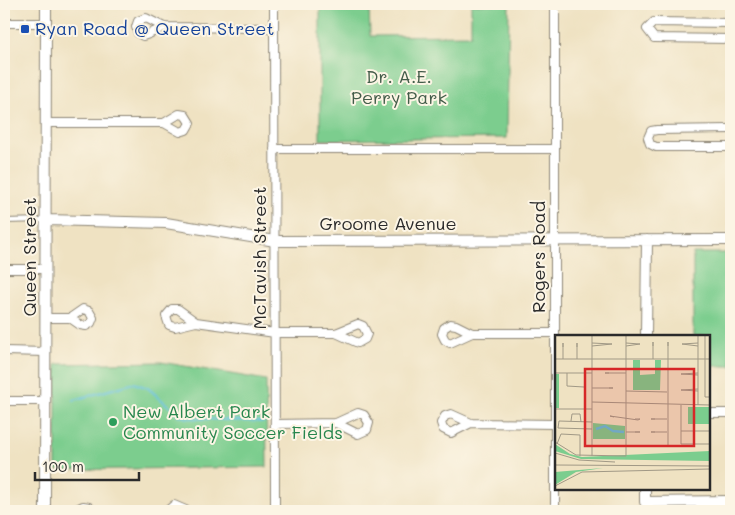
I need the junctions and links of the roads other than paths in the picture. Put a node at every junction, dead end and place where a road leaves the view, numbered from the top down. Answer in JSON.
{"nodes":[{"id":1,"x":46,"y":4,"type":"edge"},
{"id":2,"x":274,"y":4,"type":"edge"},
{"id":3,"x":555,"y":4,"type":"edge"},
{"id":4,"x":4,"y":23,"type":"edge"},
{"id":5,"x":46,"y":23,"type":"junction"},
{"id":6,"x":731,"y":23,"type":"edge"},
{"id":7,"x":164,"y":27,"type":"dead end"},
{"id":8,"x":274,"y":28,"type":"junction"},
{"id":9,"x":731,"y":39,"type":"edge"},
{"id":10,"x":164,"y":122,"type":"dead end"},
{"id":11,"x":46,"y":123,"type":"junction"},
{"id":12,"x":731,"y":129,"type":"edge"},
{"id":13,"x":731,"y":147,"type":"edge"},
{"id":14,"x":274,"y":149,"type":"junction"},
{"id":15,"x":554,"y":150,"type":"junction"},
{"id":16,"x":46,"y":220,"type":"junction"},
{"id":17,"x":4,"y":221,"type":"edge"},
{"id":18,"x":554,"y":240,"type":"junction"},
{"id":19,"x":647,"y":240,"type":"junction"},
{"id":20,"x":731,"y":240,"type":"edge"},
{"id":21,"x":274,"y":241,"type":"junction"},
{"id":22,"x":4,"y":269,"type":"edge"},
{"id":23,"x":46,"y":269,"type":"junction"},
{"id":24,"x":46,"y":318,"type":"junction"},
{"id":25,"x":70,"y":318,"type":"dead end"},
{"id":26,"x":196,"y":322,"type":"dead end"},
{"id":27,"x":336,"y":333,"type":"dead end"},
{"id":28,"x":472,"y":333,"type":"dead end"},
{"id":29,"x":554,"y":333,"type":"junction"},
{"id":30,"x":275,"y":334,"type":"junction"},
{"id":31,"x":646,"y":335,"type":"edge"},
{"id":32,"x":4,"y":351,"type":"edge"},
{"id":33,"x":46,"y":352,"type":"junction"},
{"id":34,"x":4,"y":401,"type":"edge"},
{"id":35,"x":46,"y":401,"type":"junction"},
{"id":36,"x":710,"y":413,"type":"edge"},
{"id":37,"x":731,"y":413,"type":"edge"},
{"id":38,"x":336,"y":423,"type":"dead end"},
{"id":39,"x":471,"y":423,"type":"dead end"},
{"id":40,"x":275,"y":424,"type":"junction"},
{"id":41,"x":554,"y":424,"type":"junction"},
{"id":42,"x":645,"y":490,"type":"edge"},
{"id":43,"x":731,"y":501,"type":"edge"},
{"id":44,"x":45,"y":511,"type":"edge"},
{"id":45,"x":73,"y":511,"type":"edge"},
{"id":46,"x":93,"y":511,"type":"edge"},
{"id":47,"x":167,"y":511,"type":"edge"},
{"id":48,"x":188,"y":511,"type":"edge"},
{"id":49,"x":275,"y":511,"type":"edge"},
{"id":50,"x":555,"y":511,"type":"edge"}],
"edges":[{"from":1,"to":5,"type":"street","name":"Queen Street"},
{"from":2,"to":8,"type":"street","name":"McTavish Street"},
{"from":3,"to":15,"type":"street","name":"Rogers Road"},
{"from":4,"to":5,"type":"street"},
{"from":5,"to":11,"type":"street","name":"Queen Street"},
{"from":6,"to":9,"type":"street"},
{"from":7,"to":8,"type":"street"},
{"from":8,"to":14,"type":"street","name":"McTavish Street"},
{"from":10,"to":11,"type":"street"},
{"from":11,"to":16,"type":"street","name":"Queen Street"},
{"from":12,"to":13,"type":"street"},
{"from":14,"to":15,"type":"street"},
{"from":14,"to":21,"type":"street","name":"McTavish Street"},
{"from":15,"to":18,"type":"street","name":"Rogers Road"},
{"from":16,"to":17,"type":"lane"},
{"from":16,"to":21,"type":"street","name":"Groome Avenue"},
{"from":16,"to":23,"type":"street","name":"Queen Street"},
{"from":18,"to":19,"type":"street","name":"Groome Avenue"},
{"from":18,"to":21,"type":"street","name":"Groome Avenue"},
{"from":18,"to":29,"type":"street","name":"Rogers Road"},
{"from":19,"to":20,"type":"street","name":"Groome Avenue"},
{"from":19,"to":31,"type":"street"},
{"from":21,"to":30,"type":"street","name":"McTavish Street"},
{"from":22,"to":23,"type":"street"},
{"from":23,"to":24,"type":"street","name":"Queen Street"},
{"from":24,"to":25,"type":"street"},
{"from":24,"to":33,"type":"street","name":"Queen Street"},
{"from":26,"to":30,"type":"street"},
{"from":27,"to":30,"type":"street"},
{"from":28,"to":29,"type":"street"},
{"from":29,"to":41,"type":"street","name":"Rogers Road"},
{"from":30,"to":40,"type":"street","name":"McTavish Street"},
{"from":32,"to":33,"type":"street"},
{"from":33,"to":35,"type":"street","name":"Queen Street"},
{"from":34,"to":35,"type":"street"},
{"from":35,"to":44,"type":"street","name":"Queen Street"},
{"from":36,"to":37,"type":"street"},
{"from":38,"to":40,"type":"street"},
{"from":39,"to":41,"type":"street"},
{"from":40,"to":49,"type":"street","name":"McTavish Street"},
{"from":41,"to":50,"type":"street","name":"Rogers Road"},
{"from":42,"to":43,"type":"street"},
{"from":45,"to":46,"type":"street"},
{"from":47,"to":48,"type":"street"}]}
